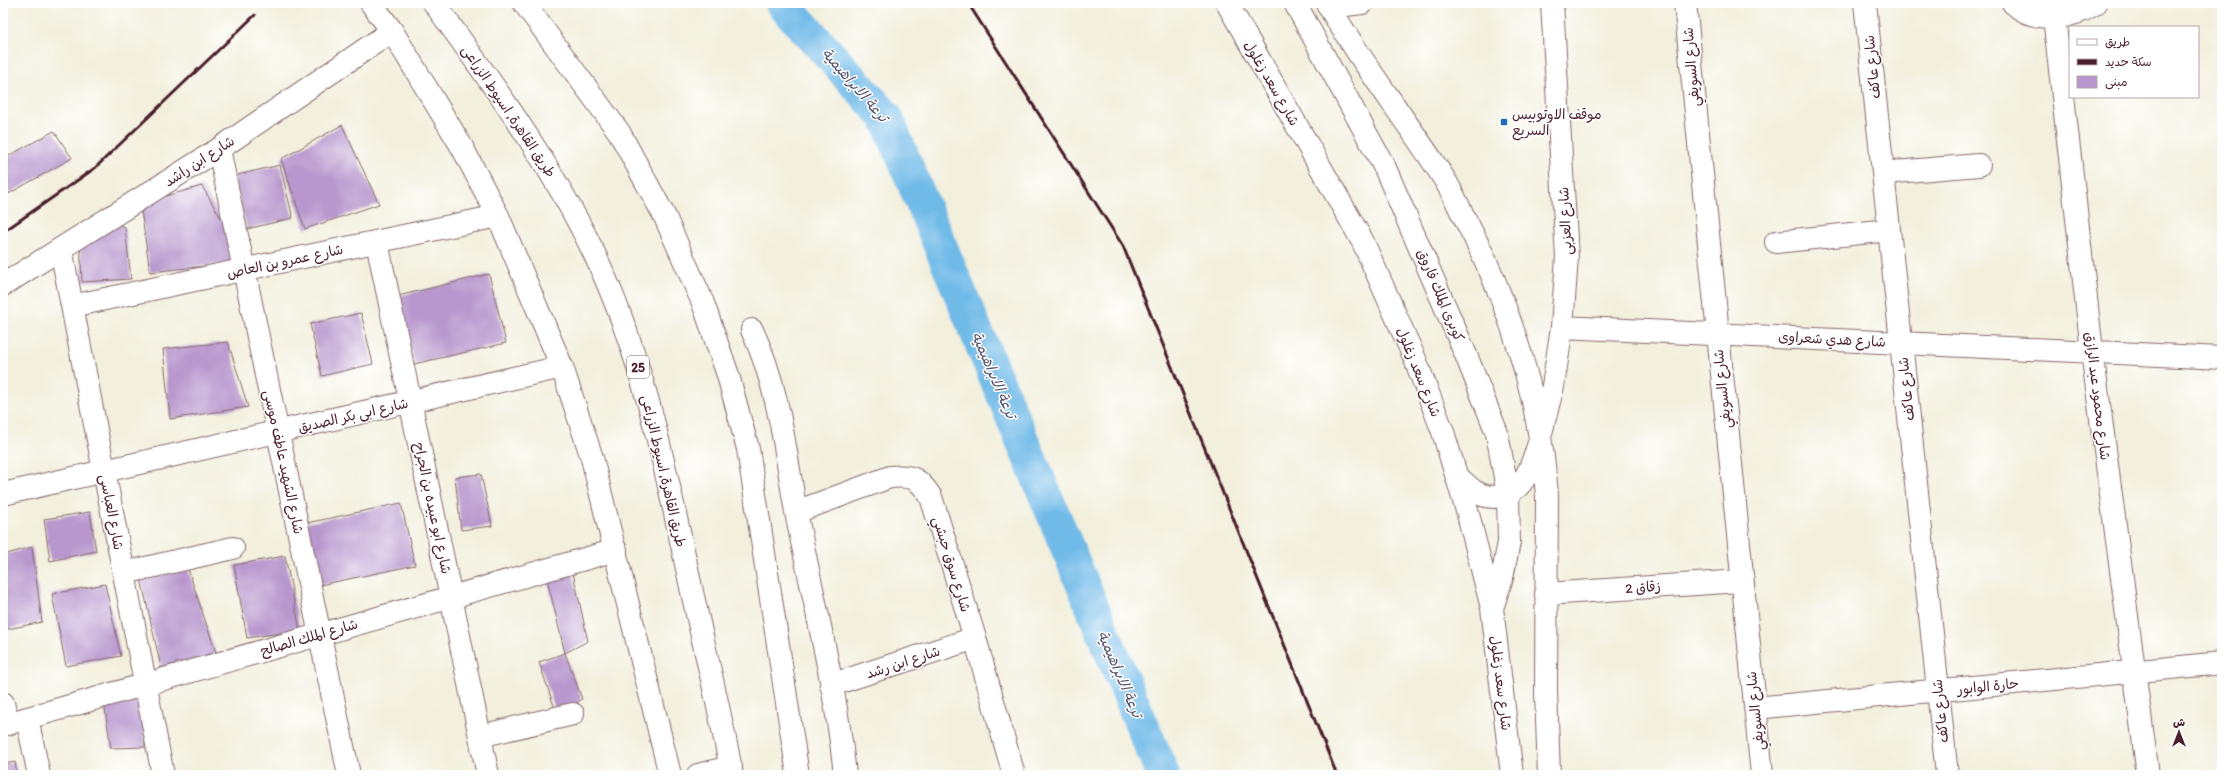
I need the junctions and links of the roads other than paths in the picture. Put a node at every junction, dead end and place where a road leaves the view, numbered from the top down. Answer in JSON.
{"nodes":[{"id":1,"x":371,"y":3,"type":"edge"},
{"id":2,"x":434,"y":3,"type":"edge"},
{"id":3,"x":524,"y":3,"type":"edge"},
{"id":4,"x":1227,"y":3,"type":"edge"},
{"id":5,"x":1295,"y":3,"type":"edge"},
{"id":6,"x":1362,"y":3,"type":"edge"},
{"id":7,"x":1552,"y":3,"type":"edge"},
{"id":8,"x":1685,"y":3,"type":"edge"},
{"id":9,"x":1865,"y":3,"type":"edge"},
{"id":10,"x":2013,"y":3,"type":"edge"},
{"id":11,"x":2096,"y":3,"type":"edge"},
{"id":12,"x":1328,"y":5,"type":"edge"},
{"id":13,"x":2054,"y":17,"type":"junction"},
{"id":14,"x":392,"y":31,"type":"junction"},
{"id":15,"x":219,"y":149,"type":"junction"},
{"id":16,"x":1979,"y":165,"type":"dead end"},
{"id":17,"x":1883,"y":173,"type":"junction"},
{"id":18,"x":498,"y":216,"type":"junction"},
{"id":19,"x":1889,"y":230,"type":"junction"},
{"id":20,"x":377,"y":242,"type":"junction"},
{"id":21,"x":1776,"y":242,"type":"dead end"},
{"id":22,"x":61,"y":249,"type":"junction"},
{"id":23,"x":244,"y":270,"type":"junction"},
{"id":24,"x":3,"y":285,"type":"edge"},
{"id":25,"x":72,"y":306,"type":"junction"},
{"id":26,"x":1562,"y":327,"type":"junction"},
{"id":27,"x":752,"y":330,"type":"dead end"},
{"id":28,"x":1716,"y":334,"type":"junction"},
{"id":29,"x":1901,"y":342,"type":"junction"},
{"id":30,"x":2092,"y":351,"type":"junction"},
{"id":31,"x":2222,"y":358,"type":"edge"},
{"id":32,"x":562,"y":368,"type":"junction"},
{"id":33,"x":411,"y":402,"type":"junction"},
{"id":34,"x":278,"y":432,"type":"junction"},
{"id":35,"x":1540,"y":437,"type":"junction"},
{"id":36,"x":104,"y":471,"type":"junction"},
{"id":37,"x":1457,"y":477,"type":"junction"},
{"id":38,"x":3,"y":494,"type":"edge"},
{"id":39,"x":1508,"y":494,"type":"junction"},
{"id":40,"x":796,"y":512,"type":"junction"},
{"id":41,"x":233,"y":548,"type":"dead end"},
{"id":42,"x":616,"y":550,"type":"junction"},
{"id":43,"x":124,"y":573,"type":"junction"},
{"id":44,"x":1741,"y":581,"type":"junction"},
{"id":45,"x":1546,"y":594,"type":"junction"},
{"id":46,"x":451,"y":596,"type":"junction"},
{"id":47,"x":1492,"y":608,"type":"junction"},
{"id":48,"x":320,"y":634,"type":"junction"},
{"id":49,"x":975,"y":638,"type":"junction"},
{"id":50,"x":2222,"y":663,"type":"edge"},
{"id":51,"x":2135,"y":671,"type":"junction"},
{"id":52,"x":145,"y":683,"type":"junction"},
{"id":53,"x":831,"y":685,"type":"junction"},
{"id":54,"x":1938,"y":691,"type":"junction"},
{"id":55,"x":3,"y":703,"type":"edge"},
{"id":56,"x":1755,"y":708,"type":"junction"},
{"id":57,"x":573,"y":714,"type":"dead end"},
{"id":58,"x":13,"y":722,"type":"edge"},
{"id":59,"x":480,"y":736,"type":"junction"},
{"id":60,"x":731,"y":771,"type":"edge"},
{"id":61,"x":39,"y":775,"type":"edge"},
{"id":62,"x":163,"y":775,"type":"edge"},
{"id":63,"x":349,"y":775,"type":"edge"},
{"id":64,"x":488,"y":775,"type":"edge"},
{"id":65,"x":670,"y":775,"type":"edge"},
{"id":66,"x":698,"y":775,"type":"edge"},
{"id":67,"x":798,"y":775,"type":"edge"},
{"id":68,"x":845,"y":775,"type":"edge"},
{"id":69,"x":1014,"y":775,"type":"edge"},
{"id":70,"x":1512,"y":775,"type":"edge"},
{"id":71,"x":1548,"y":775,"type":"edge"},
{"id":72,"x":1762,"y":775,"type":"edge"},
{"id":73,"x":1946,"y":775,"type":"edge"},
{"id":74,"x":2148,"y":775,"type":"edge"}],
"edges":[{"from":1,"to":14,"type":"main road"},
{"from":2,"to":60,"type":"main road","name":"طريق القاهرة, اسيوط الزراعى","number":"25"},
{"from":3,"to":67,"type":"main road"},
{"from":4,"to":37,"type":"main road","name":"شارع سعد زغلول"},
{"from":5,"to":39,"type":"main road","name":"كوبرى الملك فاروق"},
{"from":6,"to":12,"type":"main road"},
{"from":7,"to":26,"type":"main road","name":"شارع العزبى"},
{"from":8,"to":28,"type":"main road","name":"شارع السويفي"},
{"from":9,"to":17,"type":"main road","name":"شارع عاكف"},
{"from":10,"to":13,"type":"main road"},
{"from":11,"to":13,"type":"main road"},
{"from":12,"to":35,"type":"main road"},
{"from":13,"to":30,"type":"main road","name":"شارع محمود عبد الرازق"},
{"from":14,"to":15,"type":"main road","name":"شارع ابن راشد"},
{"from":14,"to":18,"type":"main road"},
{"from":15,"to":22,"type":"main road","name":"شارع ابن راشد"},
{"from":15,"to":23,"type":"main road","name":"شارع الشهيد عاطف موسى"},
{"from":16,"to":17,"type":"main road"},
{"from":17,"to":19,"type":"main road","name":"شارع عاكف"},
{"from":18,"to":20,"type":"main road","name":"شارع عمرو بن العاص"},
{"from":18,"to":32,"type":"main road"},
{"from":19,"to":21,"type":"main road"},
{"from":19,"to":29,"type":"main road","name":"شارع عاكف"},
{"from":20,"to":23,"type":"main road","name":"شارع عمرو بن العاص"},
{"from":20,"to":33,"type":"main road","name":"شارع ابو عبيده بن الجراح"},
{"from":22,"to":24,"type":"main road","name":"شارع ابن راشد"},
{"from":22,"to":25,"type":"main road","name":"شارع العباسى"},
{"from":23,"to":25,"type":"main road","name":"شارع عمرو بن العاص"},
{"from":23,"to":34,"type":"main road","name":"شارع الشهيد عاطف موسى"},
{"from":25,"to":36,"type":"main road","name":"شارع العباسى"},
{"from":26,"to":28,"type":"main road","name":"شارع هدي شعراوى"},
{"from":26,"to":35,"type":"main road","name":"شارع العزبى"},
{"from":27,"to":40,"type":"main road"},
{"from":28,"to":29,"type":"main road","name":"شارع هدي شعراوى"},
{"from":28,"to":44,"type":"main road","name":"شارع السويفي"},
{"from":29,"to":30,"type":"main road","name":"شارع هدي شعراوى"},
{"from":29,"to":54,"type":"main road","name":"شارع عاكف"},
{"from":30,"to":31,"type":"main road","name":"شارع هدي شعراوى"},
{"from":30,"to":51,"type":"main road","name":"شارع محمود عبد الرازق"},
{"from":32,"to":33,"type":"main road","name":"شارع ابى بكر الصديق"},
{"from":32,"to":42,"type":"main road"},
{"from":33,"to":34,"type":"main road","name":"شارع ابى بكر الصديق"},
{"from":33,"to":46,"type":"main road","name":"شارع ابو عبيده بن الجراح"},
{"from":34,"to":36,"type":"main road","name":"شارع ابى بكر الصديق"},
{"from":34,"to":48,"type":"main road","name":"شارع الشهيد عاطف موسى"},
{"from":35,"to":39,"type":"main road","name":"شارع العزبى"},
{"from":35,"to":45,"type":"main road"},
{"from":36,"to":38,"type":"main road","name":"شارع ابى بكر الصديق"},
{"from":36,"to":43,"type":"main road","name":"شارع العباسى"},
{"from":37,"to":39,"type":"main road"},
{"from":37,"to":47,"type":"main road","name":"شارع سعد زغلول"},
{"from":39,"to":47,"type":"main road","name":"كوبرى الملك فاروق"},
{"from":40,"to":49,"type":"main road","name":"شارع سوق حبشي"},
{"from":40,"to":53,"type":"main road"},
{"from":41,"to":43,"type":"main road"},
{"from":42,"to":46,"type":"main road","name":"شارع الملك الصالح"},
{"from":42,"to":65,"type":"main road"},
{"from":43,"to":52,"type":"main road","name":"شارع العباسى"},
{"from":44,"to":45,"type":"main road","name":"زقاق 2"},
{"from":44,"to":56,"type":"main road","name":"شارع السويفي"},
{"from":45,"to":71,"type":"main road"},
{"from":46,"to":48,"type":"main road","name":"شارع الملك الصالح"},
{"from":46,"to":59,"type":"main road","name":"شارع ابو عبيده بن الجراح"},
{"from":47,"to":70,"type":"main road","name":"شارع سعد زغلول"},
{"from":48,"to":52,"type":"main road","name":"شارع الملك الصالح"},
{"from":48,"to":63,"type":"main road","name":"شارع الشهيد عاطف موسى"},
{"from":49,"to":53,"type":"main road","name":"شارع ابن رشد"},
{"from":49,"to":69,"type":"main road","name":"شارع سوق حبشي"},
{"from":50,"to":51,"type":"main road","name":"حارة الوابور"},
{"from":51,"to":54,"type":"main road","name":"حارة الوابور"},
{"from":51,"to":74,"type":"main road","name":"شارع محمود عبد الرازق"},
{"from":52,"to":58,"type":"main road","name":"شارع الملك الصالح"},
{"from":52,"to":62,"type":"main road","name":"شارع العباسى"},
{"from":53,"to":68,"type":"main road"},
{"from":54,"to":56,"type":"main road","name":"حارة الوابور"},
{"from":54,"to":73,"type":"main road","name":"شارع عاكف"},
{"from":55,"to":58,"type":"main road"},
{"from":56,"to":72,"type":"main road","name":"شارع السويفي"},
{"from":57,"to":59,"type":"main road"},
{"from":58,"to":61,"type":"main road"},
{"from":59,"to":64,"type":"main road","name":"شارع ابو عبيده بن الجراح"},
{"from":60,"to":66,"type":"main road"}]}
